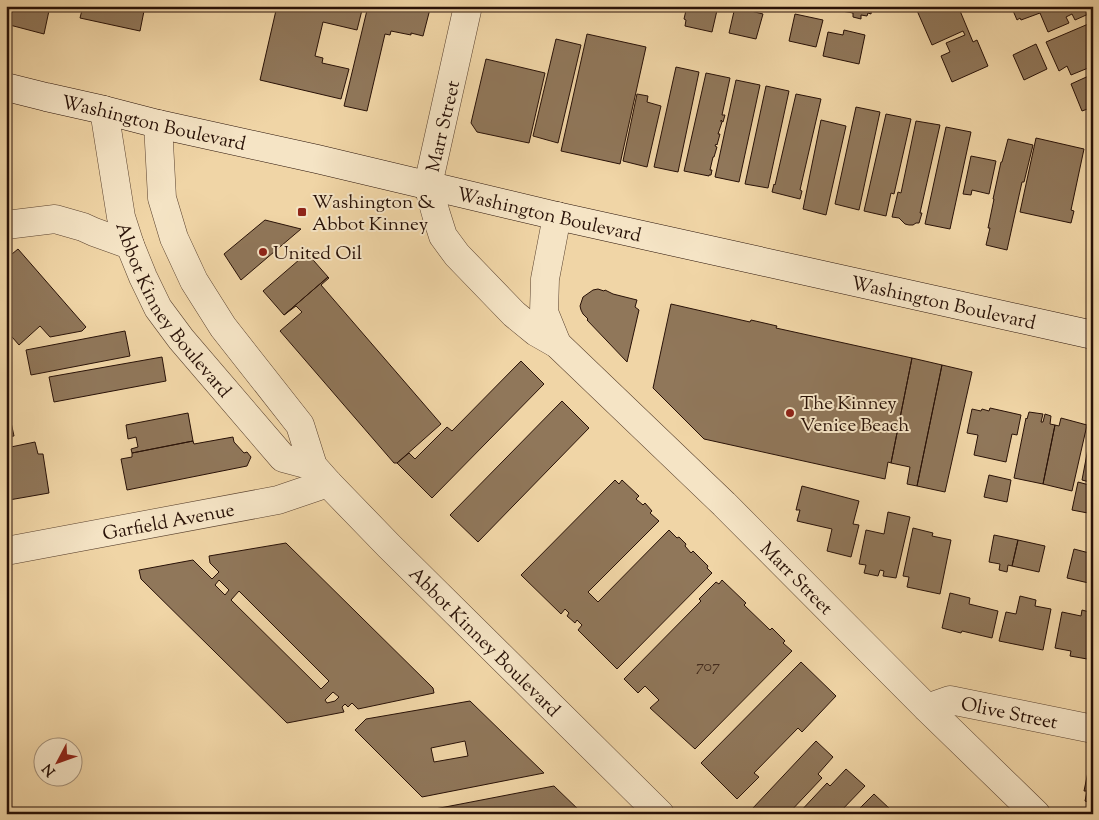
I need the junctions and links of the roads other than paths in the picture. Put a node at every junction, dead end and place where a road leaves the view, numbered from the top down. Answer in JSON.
{"nodes":[{"id":1,"x":468,"y":6,"type":"edge"},
{"id":2,"x":6,"y":87,"type":"edge"},
{"id":3,"x":104,"y":110,"type":"junction"},
{"id":4,"x":158,"y":124,"type":"junction"},
{"id":5,"x":428,"y":185,"type":"junction"},
{"id":6,"x":557,"y":216,"type":"junction"},
{"id":7,"x":6,"y":225,"type":"edge"},
{"id":8,"x":130,"y":245,"type":"junction"},
{"id":9,"x":1093,"y":335,"type":"edge"},
{"id":10,"x":557,"y":344,"type":"junction"},
{"id":11,"x":320,"y":474,"type":"junction"},
{"id":12,"x":6,"y":551,"type":"edge"},
{"id":13,"x":927,"y":708,"type":"junction"},
{"id":14,"x":1093,"y":729,"type":"edge"},
{"id":15,"x":660,"y":814,"type":"edge"},
{"id":16,"x":1036,"y":814,"type":"edge"}],
"edges":[{"from":1,"to":5,"type":"street","name":"Marr Street"},
{"from":2,"to":3,"type":"street","name":"Washington Boulevard"},
{"from":3,"to":4,"type":"street","name":"Washington Boulevard"},
{"from":3,"to":8,"type":"street","name":"Abbot Kinney Boulevard"},
{"from":4,"to":5,"type":"street","name":"Washington Boulevard"},
{"from":4,"to":11,"type":"street","name":"Abbot Kinney Boulevard"},
{"from":5,"to":6,"type":"street","name":"Washington Boulevard"},
{"from":5,"to":10,"type":"street","name":"Marr Street"},
{"from":6,"to":9,"type":"street","name":"Washington Boulevard"},
{"from":6,"to":10,"type":"street","name":"Marr Street"},
{"from":7,"to":8,"type":"street"},
{"from":8,"to":11,"type":"street","name":"Abbot Kinney Boulevard"},
{"from":10,"to":13,"type":"street","name":"Marr Street"},
{"from":11,"to":12,"type":"street","name":"Garfield Avenue"},
{"from":11,"to":15,"type":"street","name":"Abbot Kinney Boulevard"},
{"from":13,"to":14,"type":"street","name":"Olive Street"},
{"from":13,"to":16,"type":"street","name":"Marr Street"}]}
